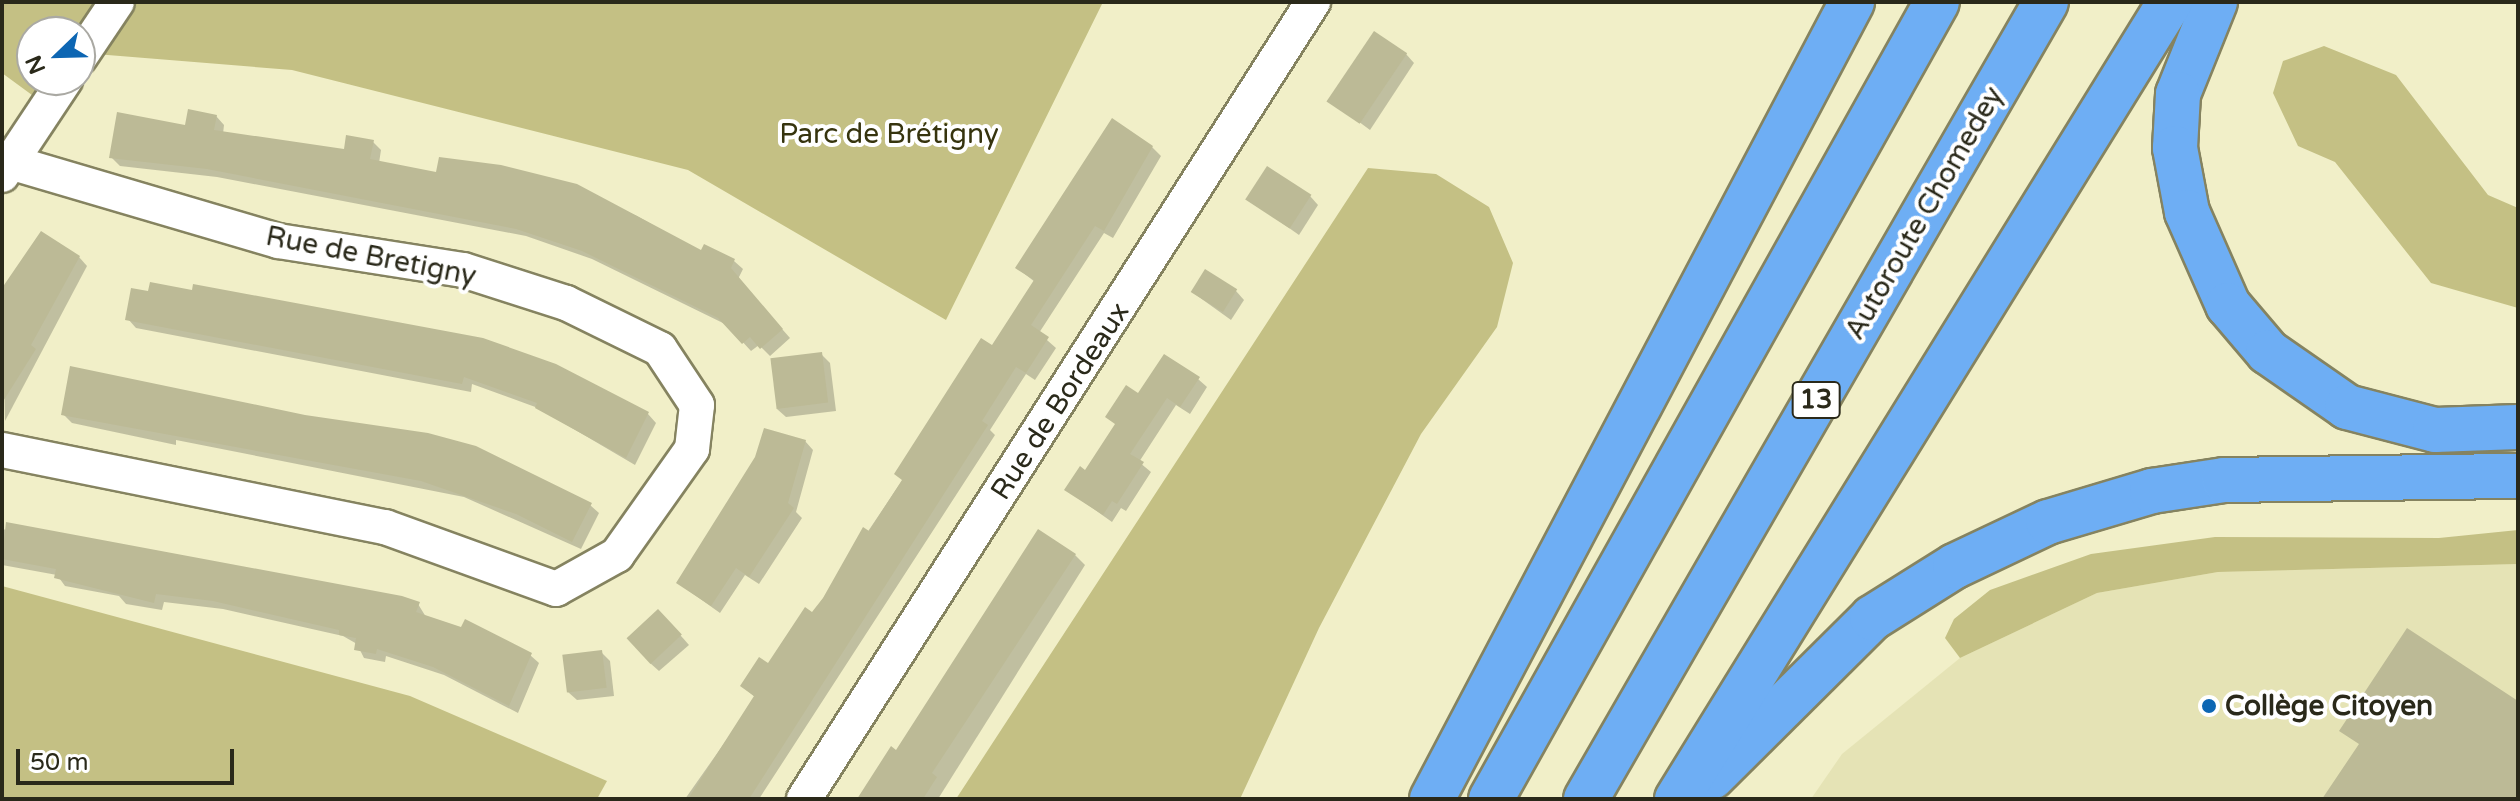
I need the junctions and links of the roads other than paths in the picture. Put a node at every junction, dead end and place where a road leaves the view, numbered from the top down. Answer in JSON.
{"nodes":[{"id":1,"x":117,"y":2,"type":"edge"},
{"id":2,"x":1313,"y":2,"type":"edge"},
{"id":3,"x":1937,"y":2,"type":"edge"},
{"id":4,"x":2046,"y":2,"type":"edge"},
{"id":5,"x":2170,"y":2,"type":"edge"},
{"id":6,"x":2215,"y":2,"type":"edge"},
{"id":7,"x":1846,"y":10,"type":"edge"},
{"id":8,"x":96,"y":33,"type":"edge"},
{"id":9,"x":54,"y":96,"type":"edge"},
{"id":10,"x":6,"y":168,"type":"edge"},
{"id":11,"x":2518,"y":427,"type":"edge"},
{"id":12,"x":2,"y":450,"type":"edge"},
{"id":13,"x":2518,"y":476,"type":"edge"},
{"id":14,"x":804,"y":799,"type":"edge"},
{"id":15,"x":1432,"y":799,"type":"edge"},
{"id":16,"x":1491,"y":799,"type":"edge"},
{"id":17,"x":1586,"y":799,"type":"edge"},
{"id":18,"x":1677,"y":799,"type":"edge"},
{"id":19,"x":1691,"y":799,"type":"edge"}],
"edges":[{"from":1,"to":8,"type":"street"},
{"from":2,"to":14,"type":"street","name":"Rue de Bordeaux"},
{"from":3,"to":16,"type":"highway"},
{"from":4,"to":17,"type":"highway","name":"Autoroute Chomedey","number":"13"},
{"from":5,"to":18,"type":"highway"},
{"from":6,"to":11,"type":"highway"},
{"from":7,"to":15,"type":"highway"},
{"from":9,"to":10,"type":"street","name":"Rue de Bretigny"},
{"from":10,"to":12,"type":"street","name":"Rue de Bretigny"},
{"from":13,"to":19,"type":"highway"}]}
